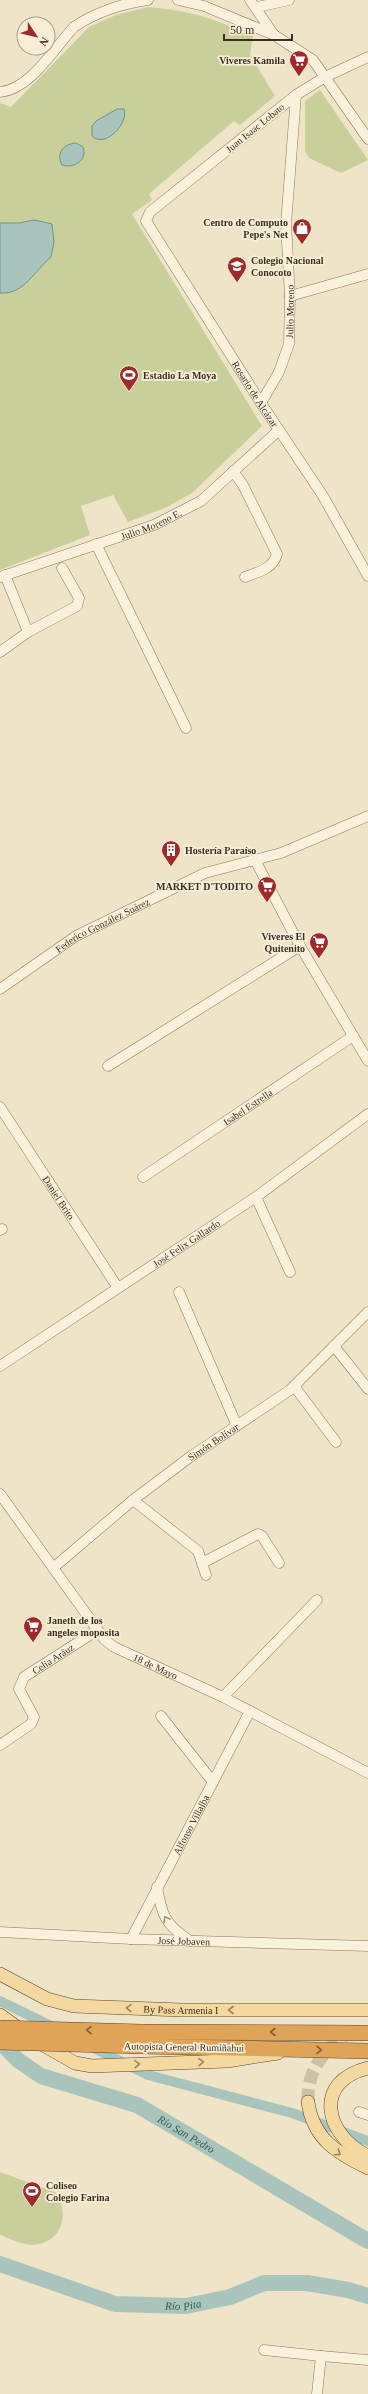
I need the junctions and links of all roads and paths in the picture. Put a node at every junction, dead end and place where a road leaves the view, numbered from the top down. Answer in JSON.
{"nodes":[{"id":1,"x":148,"y":0,"type":"edge"},
{"id":2,"x":178,"y":0,"type":"edge"},
{"id":3,"x":289,"y":0,"type":"edge"},
{"id":4,"x":254,"y":4,"type":"edge"},
{"id":5,"x":274,"y":35,"type":"junction"},
{"id":6,"x":368,"y":57,"type":"edge"},
{"id":7,"x":325,"y":77,"type":"junction"},
{"id":8,"x":0,"y":92,"type":"edge"},
{"id":9,"x":296,"y":95,"type":"junction"},
{"id":10,"x":368,"y":139,"type":"edge"},
{"id":11,"x":150,"y":212,"type":"joint"},
{"id":12,"x":368,"y":274,"type":"edge"},
{"id":13,"x":290,"y":296,"type":"junction"},
{"id":14,"x":261,"y":403,"type":"junction"},
{"id":15,"x":279,"y":430,"type":"junction"},
{"id":16,"x":233,"y":471,"type":"junction"},
{"id":17,"x":96,"y":544,"type":"junction"},
{"id":18,"x":62,"y":568,"type":"dead end"},
{"id":19,"x":2,"y":576,"type":"edge"},
{"id":20,"x":368,"y":576,"type":"edge"},
{"id":21,"x":245,"y":577,"type":"dead end"},
{"id":22,"x":28,"y":632,"type":"junction"},
{"id":23,"x":0,"y":652,"type":"edge"},
{"id":24,"x":186,"y":728,"type":"dead end"},
{"id":25,"x":368,"y":816,"type":"edge"},
{"id":26,"x":256,"y":860,"type":"junction"},
{"id":27,"x":300,"y":946,"type":"junction"},
{"id":28,"x":0,"y":989,"type":"edge"},
{"id":29,"x":353,"y":1036,"type":"junction"},
{"id":30,"x":368,"y":1061,"type":"edge"},
{"id":31,"x":108,"y":1066,"type":"dead end"},
{"id":32,"x":0,"y":1107,"type":"edge"},
{"id":33,"x":368,"y":1114,"type":"edge"},
{"id":34,"x":143,"y":1177,"type":"dead end"},
{"id":35,"x":256,"y":1197,"type":"junction"},
{"id":36,"x":290,"y":1272,"type":"dead end"},
{"id":37,"x":118,"y":1288,"type":"junction"},
{"id":38,"x":179,"y":1292,"type":"dead end"},
{"id":39,"x":366,"y":1319,"type":"edge"},
{"id":40,"x":334,"y":1346,"type":"junction"},
{"id":41,"x":0,"y":1366,"type":"edge"},
{"id":42,"x":294,"y":1386,"type":"junction"},
{"id":43,"x":368,"y":1389,"type":"edge"},
{"id":44,"x":238,"y":1426,"type":"junction"},
{"id":45,"x":336,"y":1442,"type":"dead end"},
{"id":46,"x":0,"y":1494,"type":"edge"},
{"id":47,"x":133,"y":1500,"type":"junction"},
{"id":48,"x":202,"y":1563,"type":"junction"},
{"id":49,"x":279,"y":1564,"type":"dead end"},
{"id":50,"x":53,"y":1568,"type":"junction"},
{"id":51,"x":206,"y":1575,"type":"dead end"},
{"id":52,"x":317,"y":1600,"type":"dead end"},
{"id":53,"x":96,"y":1631,"type":"junction"},
{"id":54,"x":223,"y":1697,"type":"junction"},
{"id":55,"x":250,"y":1710,"type":"junction"},
{"id":56,"x":161,"y":1716,"type":"dead end"},
{"id":57,"x":0,"y":1745,"type":"edge"},
{"id":58,"x":368,"y":1773,"type":"edge"},
{"id":59,"x":213,"y":1782,"type":"junction"},
{"id":60,"x":157,"y":1888,"type":"junction"},
{"id":61,"x":0,"y":1932,"type":"edge"},
{"id":62,"x":131,"y":1939,"type":"junction"},
{"id":63,"x":190,"y":1941,"type":"junction"},
{"id":64,"x":368,"y":1946,"type":"edge"},
{"id":65,"x":5,"y":1977,"type":"edge"},
{"id":66,"x":368,"y":2010,"type":"edge"},
{"id":67,"x":0,"y":2015,"type":"edge"},
{"id":68,"x":0,"y":2028,"type":"edge"},
{"id":69,"x":368,"y":2033,"type":"edge"},
{"id":70,"x":141,"y":2039,"type":"junction"},
{"id":71,"x":0,"y":2042,"type":"edge"},
{"id":72,"x":295,"y":2049,"type":"junction"},
{"id":73,"x":368,"y":2051,"type":"edge"},
{"id":74,"x":368,"y":2068,"type":"edge"},
{"id":75,"x":308,"y":2102,"type":"tunnel mouth"},
{"id":76,"x":368,"y":2156,"type":"edge"},
{"id":77,"x":368,"y":2168,"type":"edge"},
{"id":78,"x":264,"y":2350,"type":"dead end"},
{"id":79,"x":321,"y":2356,"type":"junction"},
{"id":80,"x":368,"y":2360,"type":"edge"},
{"id":81,"x":316,"y":2394,"type":"edge"}],
"edges":[{"from":1,"to":8,"type":"street"},
{"from":2,"to":5,"type":"street"},
{"from":3,"to":4,"type":"street"},
{"from":4,"to":5,"type":"street"},
{"from":5,"to":7,"type":"street"},
{"from":6,"to":7,"type":"street","name":"Juan Isaac Lobato"},
{"from":7,"to":9,"type":"street","name":"Juan Isaac Lobato"},
{"from":7,"to":10,"type":"street"},
{"from":9,"to":11,"type":"street","name":"Juan Isaac Lobato"},
{"from":9,"to":13,"type":"street","name":"Julio Moreno"},
{"from":11,"to":14,"type":"street","name":"Rosario de Alcázar"},
{"from":12,"to":13,"type":"street"},
{"from":13,"to":14,"type":"street","name":"Julio Moreno"},
{"from":14,"to":15,"type":"street","name":"Rosario de Alcázar"},
{"from":15,"to":16,"type":"street","name":"Julio Moreno E."},
{"from":15,"to":20,"type":"street","name":"Rosario de Alcázar"},
{"from":16,"to":17,"type":"street","name":"Julio Moreno E."},
{"from":16,"to":21,"type":"street"},
{"from":17,"to":19,"type":"street","name":"Julio Moreno E."},
{"from":17,"to":24,"type":"street"},
{"from":18,"to":22,"type":"street"},
{"from":19,"to":22,"type":"street"},
{"from":22,"to":23,"type":"street"},
{"from":25,"to":26,"type":"street","name":"Federico González Suárez"},
{"from":26,"to":27,"type":"street"},
{"from":26,"to":28,"type":"street","name":"Federico González Suárez"},
{"from":27,"to":29,"type":"street"},
{"from":27,"to":31,"type":"street"},
{"from":29,"to":30,"type":"street"},
{"from":29,"to":34,"type":"street","name":"Isabel Estrella"},
{"from":32,"to":37,"type":"street","name":"Daniel Brito"},
{"from":33,"to":35,"type":"street","name":"José Felix Gallardo"},
{"from":35,"to":36,"type":"street"},
{"from":35,"to":37,"type":"street","name":"José Felix Gallardo"},
{"from":37,"to":41,"type":"street","name":"José Felix Gallardo"},
{"from":38,"to":44,"type":"street"},
{"from":39,"to":40,"type":"street","name":"Simón Bolívar"},
{"from":40,"to":42,"type":"street","name":"Simón Bolívar"},
{"from":40,"to":43,"type":"street"},
{"from":42,"to":44,"type":"street","name":"Simón Bolívar"},
{"from":42,"to":45,"type":"street"},
{"from":44,"to":47,"type":"street","name":"Simón Bolívar"},
{"from":46,"to":50,"type":"street","name":"18 de Mayo"},
{"from":47,"to":48,"type":"street"},
{"from":47,"to":50,"type":"street","name":"Simón Bolívar"},
{"from":48,"to":49,"type":"street"},
{"from":48,"to":51,"type":"street"},
{"from":50,"to":53,"type":"street","name":"18 de Mayo"},
{"from":52,"to":54,"type":"street"},
{"from":53,"to":54,"type":"street","name":"18 de Mayo"},
{"from":53,"to":57,"type":"street","name":"Celia Aráuz"},
{"from":54,"to":55,"type":"street","name":"18 de Mayo"},
{"from":55,"to":58,"type":"street","name":"18 de Mayo"},
{"from":55,"to":59,"type":"street","name":"Alfonso Villalba"},
{"from":56,"to":59,"type":"street"},
{"from":59,"to":60,"type":"street","name":"Alfonso Villalba"},
{"from":60,"to":62,"type":"street","name":"Alfonso Villalba"},
{"from":63,"to":60,"type":"street","one_way":true},
{"from":61,"to":62,"type":"street","name":"José Jobaven"},
{"from":62,"to":63,"type":"street","name":"José Jobaven"},
{"from":63,"to":64,"type":"street","name":"José Jobaven"},
{"from":66,"to":65,"type":"main road","name":"By Pass Armenia I","one_way":true},
{"from":67,"to":72,"type":"main road","one_way":true},
{"from":70,"to":68,"type":"highway","name":"Autopista General Rumiñahui","one_way":true,"bridge":true},
{"from":69,"to":70,"type":"highway","name":"Autopista General Rumiñahui","one_way":true},
{"from":70,"to":71,"type":"highway","name":"Autopista General Rumiñahui","bridge":true},
{"from":70,"to":72,"type":"highway","name":"Autopista General Rumiñahui"},
{"from":72,"to":73,"type":"highway","name":"Autopista General Rumiñahui","one_way":true},
{"from":74,"to":76,"type":"main road"},
{"from":75,"to":77,"type":"main road","one_way":true},
{"from":78,"to":79,"type":"street"},
{"from":79,"to":80,"type":"street"},
{"from":79,"to":81,"type":"street"}]}
